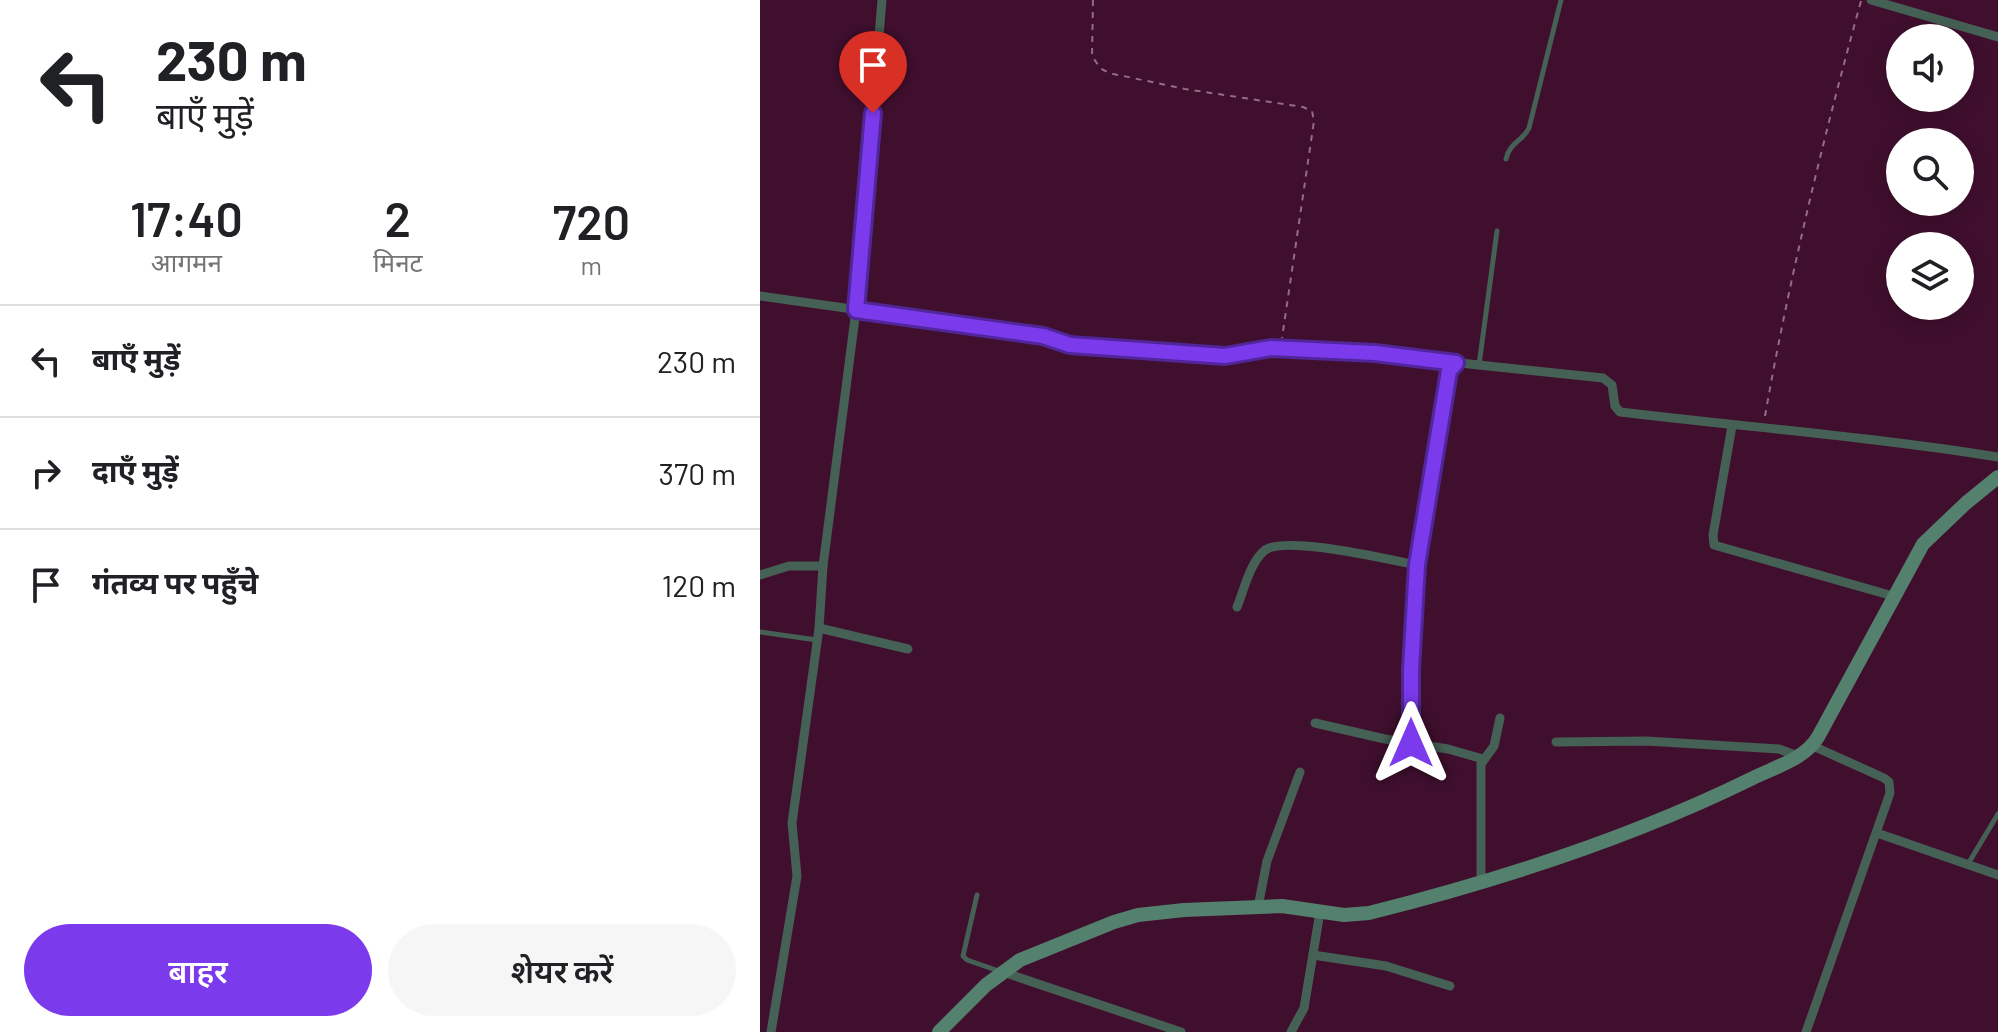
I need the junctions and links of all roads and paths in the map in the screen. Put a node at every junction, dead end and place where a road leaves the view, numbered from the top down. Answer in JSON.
{"nodes":[{"id":1,"x":882,"y":0,"type":"edge"},
{"id":2,"x":1093,"y":0,"type":"edge"},
{"id":3,"x":1561,"y":0,"type":"edge"},
{"id":4,"x":1861,"y":0,"type":"edge"},
{"id":5,"x":1871,"y":0,"type":"edge"},
{"id":6,"x":1998,"y":37,"type":"edge"},
{"id":7,"x":1506,"y":159,"type":"dead end"},
{"id":8,"x":1497,"y":231,"type":"dead end"},
{"id":9,"x":760,"y":296,"type":"edge"},
{"id":10,"x":856,"y":310,"type":"junction"},
{"id":11,"x":1281,"y":349,"type":"junction"},
{"id":12,"x":1456,"y":363,"type":"junction"},
{"id":13,"x":1479,"y":365,"type":"junction"},
{"id":14,"x":1732,"y":426,"type":"junction"},
{"id":15,"x":1763,"y":429,"type":"junction"},
{"id":16,"x":1998,"y":457,"type":"edge"},
{"id":17,"x":1998,"y":477,"type":"edge"},
{"id":18,"x":1417,"y":565,"type":"junction"},
{"id":19,"x":823,"y":566,"type":"junction"},
{"id":20,"x":760,"y":575,"type":"edge"},
{"id":21,"x":1893,"y":596,"type":"junction"},
{"id":22,"x":1237,"y":607,"type":"dead end"},
{"id":23,"x":819,"y":628,"type":"junction"},
{"id":24,"x":760,"y":632,"type":"edge"},
{"id":25,"x":817,"y":640,"type":"junction"},
{"id":26,"x":908,"y":649,"type":"dead end"},
{"id":27,"x":1500,"y":718,"type":"dead end"},
{"id":28,"x":1315,"y":723,"type":"dead end"},
{"id":29,"x":1556,"y":742,"type":"dead end"},
{"id":30,"x":1411,"y":743,"type":"junction"},
{"id":31,"x":1813,"y":746,"type":"junction"},
{"id":32,"x":1798,"y":756,"type":"junction"},
{"id":33,"x":1483,"y":759,"type":"junction"},
{"id":34,"x":1300,"y":772,"type":"dead end"},
{"id":35,"x":1998,"y":814,"type":"edge"},
{"id":36,"x":1877,"y":833,"type":"junction"},
{"id":37,"x":1968,"y":864,"type":"junction"},
{"id":38,"x":1998,"y":875,"type":"edge"},
{"id":39,"x":1481,"y":881,"type":"junction"},
{"id":40,"x":977,"y":895,"type":"dead end"},
{"id":41,"x":1258,"y":907,"type":"junction"},
{"id":42,"x":1320,"y":912,"type":"junction"},
{"id":43,"x":1313,"y":955,"type":"junction"},
{"id":44,"x":1003,"y":972,"type":"junction"},
{"id":45,"x":1450,"y":986,"type":"dead end"},
{"id":46,"x":771,"y":1032,"type":"edge"},
{"id":47,"x":939,"y":1032,"type":"edge"},
{"id":48,"x":1181,"y":1032,"type":"edge"},
{"id":49,"x":1291,"y":1032,"type":"edge"},
{"id":50,"x":1806,"y":1032,"type":"edge"}],
"edges":[{"from":1,"to":10,"type":"street"},
{"from":2,"to":11,"type":"path"},
{"from":3,"to":7,"type":"lane"},
{"from":4,"to":15,"type":"path"},
{"from":5,"to":6,"type":"street"},
{"from":8,"to":13,"type":"lane"},
{"from":9,"to":10,"type":"street"},
{"from":10,"to":11,"type":"street"},
{"from":10,"to":19,"type":"street"},
{"from":11,"to":12,"type":"street"},
{"from":12,"to":13,"type":"street"},
{"from":12,"to":18,"type":"street"},
{"from":13,"to":14,"type":"street"},
{"from":14,"to":15,"type":"street"},
{"from":14,"to":21,"type":"street"},
{"from":15,"to":16,"type":"street"},
{"from":17,"to":21,"type":"street"},
{"from":18,"to":22,"type":"street"},
{"from":18,"to":30,"type":"street"},
{"from":19,"to":20,"type":"street"},
{"from":19,"to":23,"type":"street"},
{"from":21,"to":31,"type":"street"},
{"from":23,"to":25,"type":"street"},
{"from":23,"to":26,"type":"street"},
{"from":24,"to":25,"type":"lane"},
{"from":25,"to":46,"type":"street"},
{"from":27,"to":33,"type":"street"},
{"from":28,"to":30,"type":"street"},
{"from":29,"to":32,"type":"street"},
{"from":30,"to":33,"type":"street"},
{"from":31,"to":32,"type":"street"},
{"from":31,"to":36,"type":"street"},
{"from":32,"to":39,"type":"street"},
{"from":33,"to":39,"type":"street"},
{"from":34,"to":41,"type":"street"},
{"from":35,"to":37,"type":"lane"},
{"from":36,"to":37,"type":"street"},
{"from":36,"to":50,"type":"street"},
{"from":37,"to":38,"type":"street"},
{"from":39,"to":42,"type":"street"},
{"from":40,"to":44,"type":"lane"},
{"from":41,"to":42,"type":"street"},
{"from":41,"to":44,"type":"street"},
{"from":42,"to":43,"type":"street"},
{"from":43,"to":45,"type":"street"},
{"from":43,"to":49,"type":"street"},
{"from":44,"to":47,"type":"street"},
{"from":44,"to":48,"type":"street"}]}
